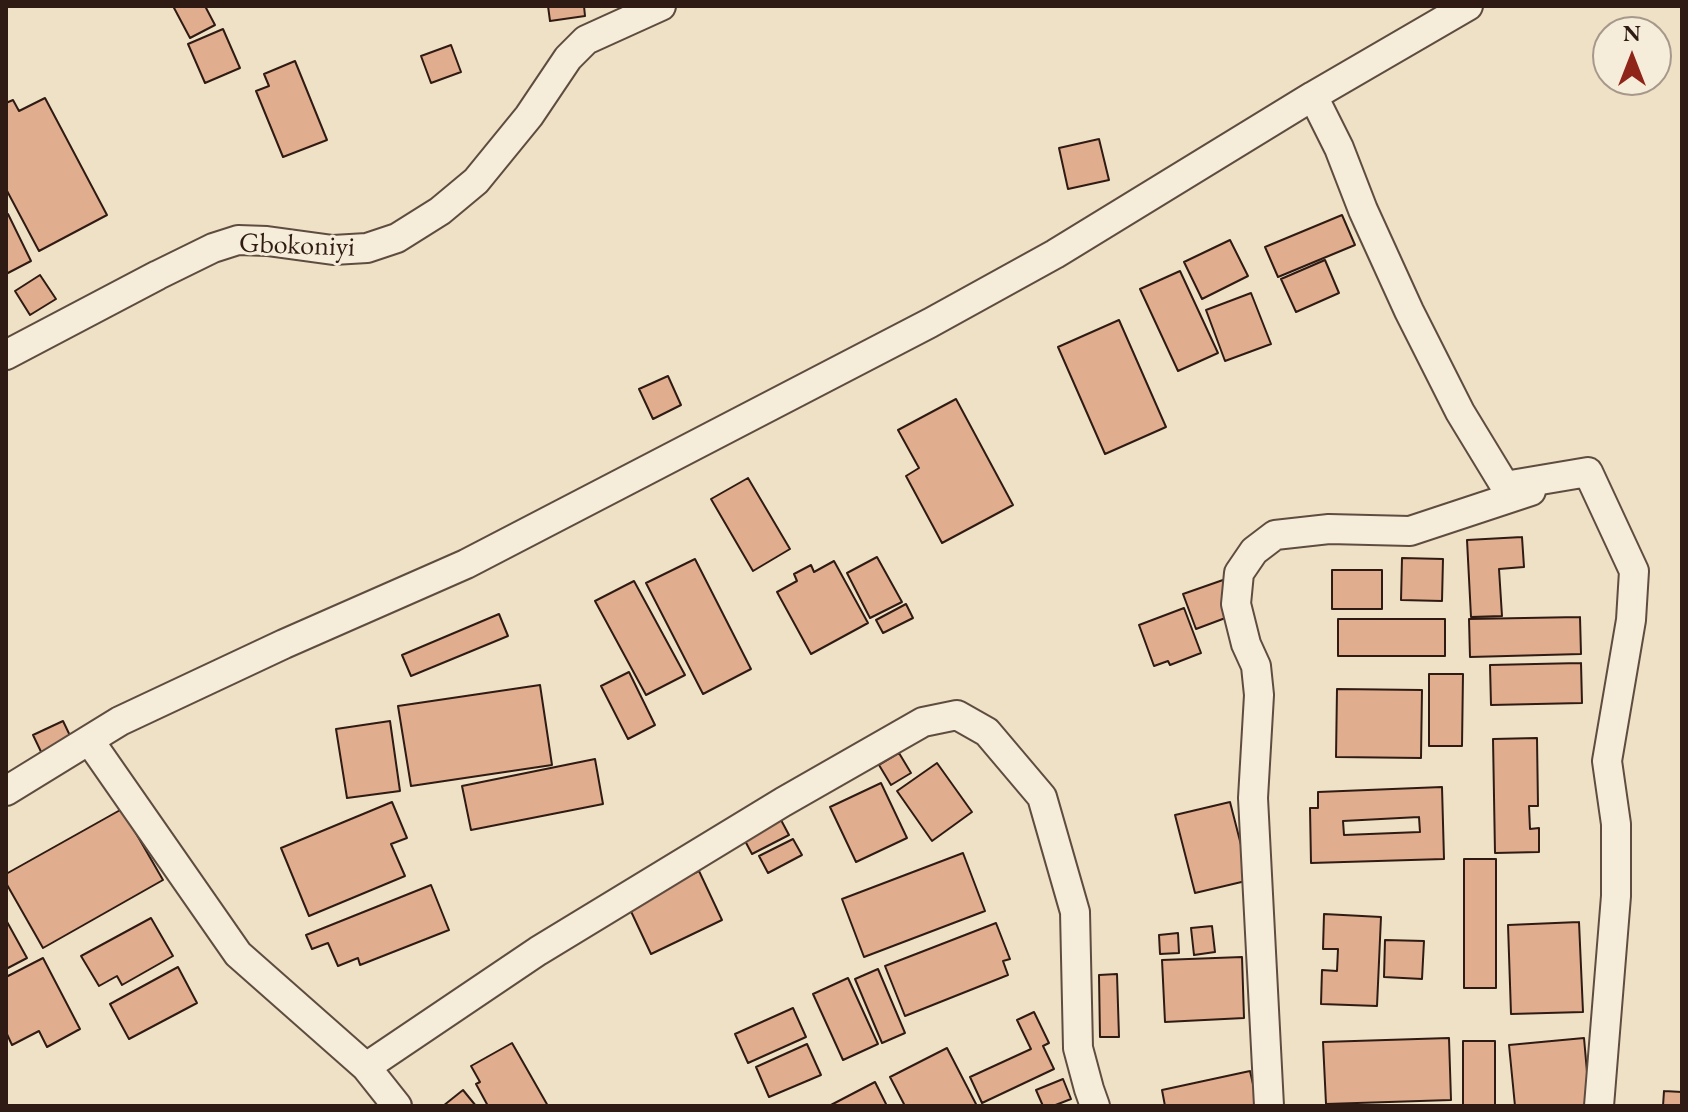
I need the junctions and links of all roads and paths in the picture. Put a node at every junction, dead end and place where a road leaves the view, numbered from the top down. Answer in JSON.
{"nodes":[{"id":1,"x":661,"y":6,"type":"edge"},
{"id":2,"x":1468,"y":6,"type":"edge"},
{"id":3,"x":1313,"y":96,"type":"junction"},
{"id":4,"x":6,"y":355,"type":"edge"},
{"id":5,"x":1588,"y":472,"type":"junction"},
{"id":6,"x":89,"y":740,"type":"junction"},
{"id":7,"x":6,"y":791,"type":"edge"},
{"id":8,"x":366,"y":1067,"type":"junction"},
{"id":9,"x":397,"y":1106,"type":"edge"},
{"id":10,"x":1095,"y":1106,"type":"edge"},
{"id":11,"x":1269,"y":1106,"type":"edge"},
{"id":12,"x":1599,"y":1106,"type":"edge"}],
"edges":[{"from":1,"to":4,"type":"street","name":"Gbokoniyi"},
{"from":2,"to":3,"type":"street"},
{"from":3,"to":5,"type":"street"},
{"from":3,"to":6,"type":"street"},
{"from":5,"to":11,"type":"street"},
{"from":5,"to":12,"type":"street"},
{"from":6,"to":7,"type":"street"},
{"from":6,"to":8,"type":"street"},
{"from":8,"to":9,"type":"street"},
{"from":8,"to":10,"type":"street"}]}
